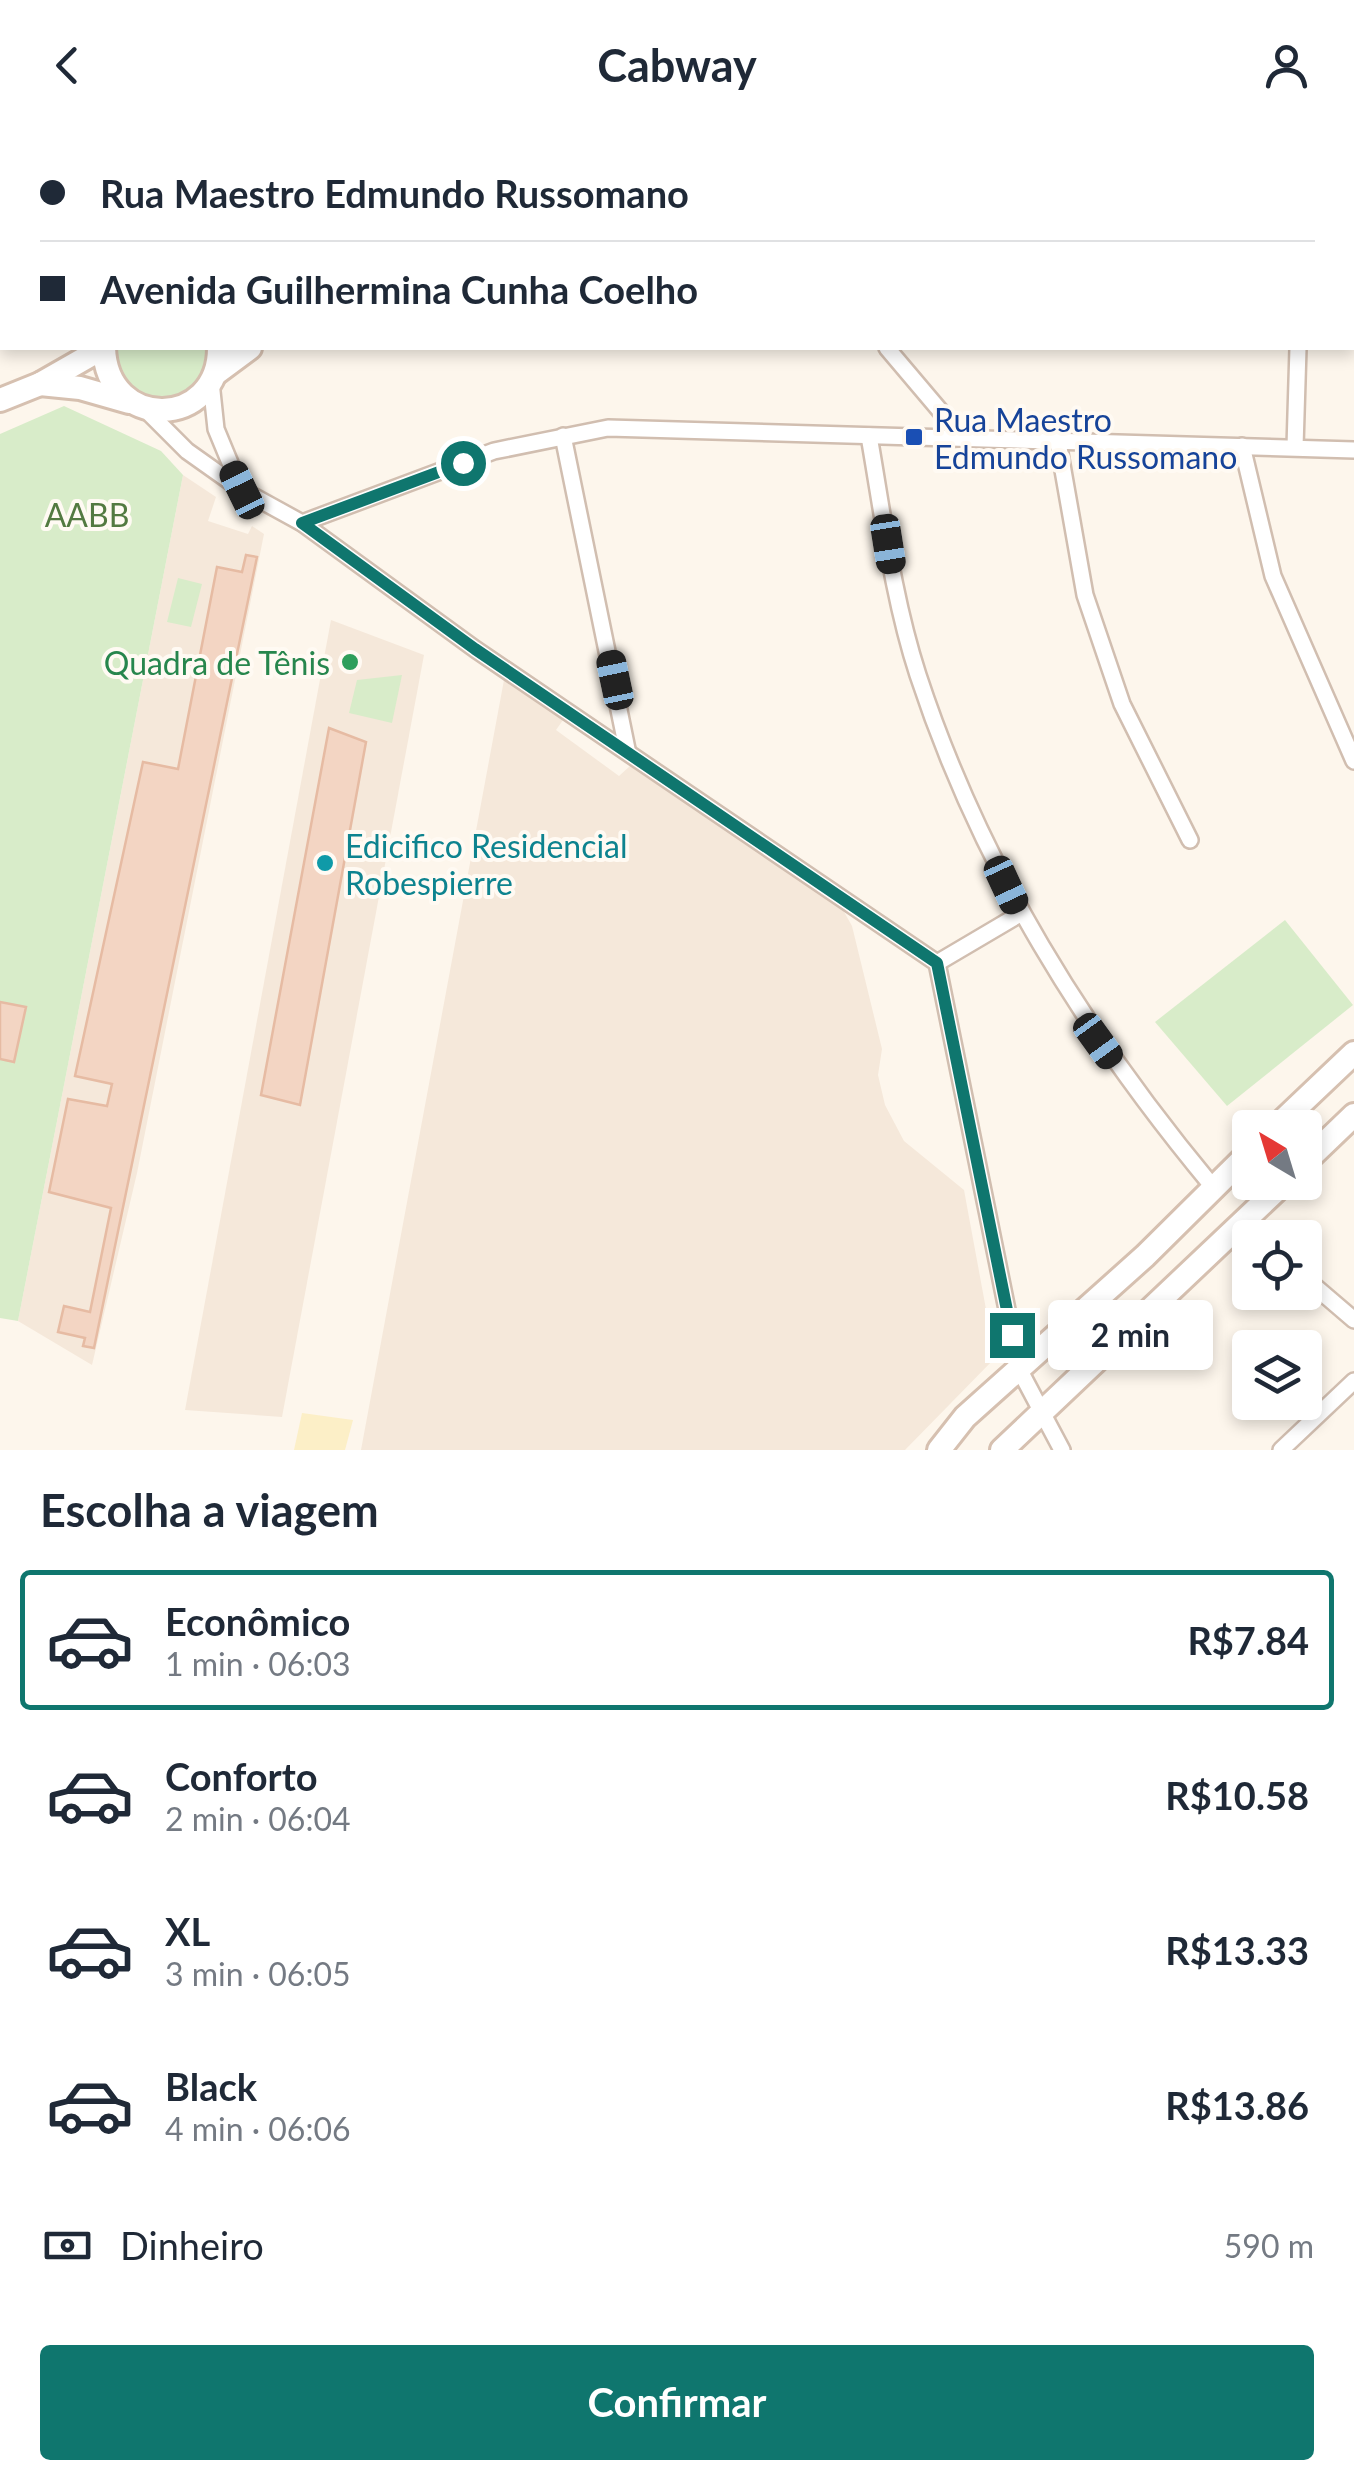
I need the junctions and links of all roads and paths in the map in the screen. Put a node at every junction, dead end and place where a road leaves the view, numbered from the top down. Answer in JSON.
{"nodes":[{"id":1,"x":100,"y":350,"type":"edge"},
{"id":2,"x":104,"y":350,"type":"edge"},
{"id":3,"x":219,"y":350,"type":"edge"},
{"id":4,"x":248,"y":350,"type":"edge"},
{"id":5,"x":889,"y":350,"type":"edge"},
{"id":6,"x":1298,"y":350,"type":"edge"},
{"id":7,"x":213,"y":378,"type":"junction"},
{"id":8,"x":40,"y":384,"type":"junction"},
{"id":9,"x":0,"y":400,"type":"edge"},
{"id":10,"x":139,"y":406,"type":"junction"},
{"id":11,"x":563,"y":436,"type":"junction"},
{"id":12,"x":870,"y":436,"type":"junction"},
{"id":13,"x":964,"y":439,"type":"junction"},
{"id":14,"x":1058,"y":442,"type":"junction"},
{"id":15,"x":1242,"y":446,"type":"junction"},
{"id":16,"x":1295,"y":448,"type":"junction"},
{"id":17,"x":1354,"y":450,"type":"edge"},
{"id":18,"x":242,"y":490,"type":"junction"},
{"id":19,"x":302,"y":523,"type":"junction"},
{"id":20,"x":622,"y":714,"type":"junction"},
{"id":21,"x":608,"y":736,"type":"junction"},
{"id":22,"x":627,"y":750,"type":"junction"},
{"id":23,"x":1354,"y":761,"type":"edge"},
{"id":24,"x":1190,"y":840,"type":"dead end"},
{"id":25,"x":1020,"y":914,"type":"junction"},
{"id":26,"x":937,"y":963,"type":"junction"},
{"id":27,"x":1354,"y":1053,"type":"edge"},
{"id":28,"x":1295,"y":1110,"type":"edge"},
{"id":29,"x":1354,"y":1115,"type":"edge"},
{"id":30,"x":1322,"y":1144,"type":"edge"},
{"id":31,"x":1232,"y":1169,"type":"edge"},
{"id":32,"x":1213,"y":1187,"type":"junction"},
{"id":33,"x":1232,"y":1244,"type":"edge"},
{"id":34,"x":1145,"y":1256,"type":"junction"},
{"id":35,"x":1175,"y":1287,"type":"junction"},
{"id":36,"x":1322,"y":1293,"type":"edge"},
{"id":37,"x":1354,"y":1320,"type":"edge"},
{"id":38,"x":1020,"y":1369,"type":"junction"},
{"id":39,"x":1354,"y":1381,"type":"edge"},
{"id":40,"x":1044,"y":1412,"type":"junction"},
{"id":41,"x":939,"y":1450,"type":"edge"},
{"id":42,"x":1002,"y":1450,"type":"edge"},
{"id":43,"x":1062,"y":1450,"type":"edge"},
{"id":44,"x":1281,"y":1450,"type":"edge"}],
"edges":[{"from":1,"to":8,"type":"street"},
{"from":2,"to":10,"type":"street"},
{"from":3,"to":7,"type":"street"},
{"from":4,"to":7,"type":"street"},
{"from":5,"to":13,"type":"street"},
{"from":6,"to":16,"type":"street"},
{"from":7,"to":10,"type":"street"},
{"from":7,"to":18,"type":"street"},
{"from":8,"to":9,"type":"street"},
{"from":8,"to":10,"type":"street"},
{"from":10,"to":18,"type":"street"},
{"from":11,"to":12,"type":"street"},
{"from":11,"to":19,"type":"street"},
{"from":11,"to":20,"type":"street"},
{"from":12,"to":13,"type":"street"},
{"from":12,"to":25,"type":"street"},
{"from":13,"to":14,"type":"street"},
{"from":14,"to":15,"type":"street"},
{"from":14,"to":24,"type":"street"},
{"from":15,"to":16,"type":"street"},
{"from":15,"to":23,"type":"street"},
{"from":16,"to":17,"type":"street"},
{"from":18,"to":19,"type":"street"},
{"from":19,"to":21,"type":"street"},
{"from":20,"to":21,"type":"street"},
{"from":20,"to":22,"type":"street"},
{"from":21,"to":22,"type":"street"},
{"from":22,"to":26,"type":"street"},
{"from":25,"to":26,"type":"street"},
{"from":25,"to":32,"type":"street"},
{"from":26,"to":38,"type":"street"},
{"from":27,"to":28,"type":"street"},
{"from":29,"to":30,"type":"street"},
{"from":31,"to":32,"type":"street"},
{"from":32,"to":34,"type":"street"},
{"from":33,"to":35,"type":"street"},
{"from":34,"to":35,"type":"street"},
{"from":34,"to":38,"type":"street"},
{"from":35,"to":40,"type":"street"},
{"from":36,"to":37,"type":"street"},
{"from":38,"to":40,"type":"street"},
{"from":38,"to":41,"type":"street"},
{"from":39,"to":44,"type":"street"},
{"from":40,"to":42,"type":"street"},
{"from":40,"to":43,"type":"street"}]}
